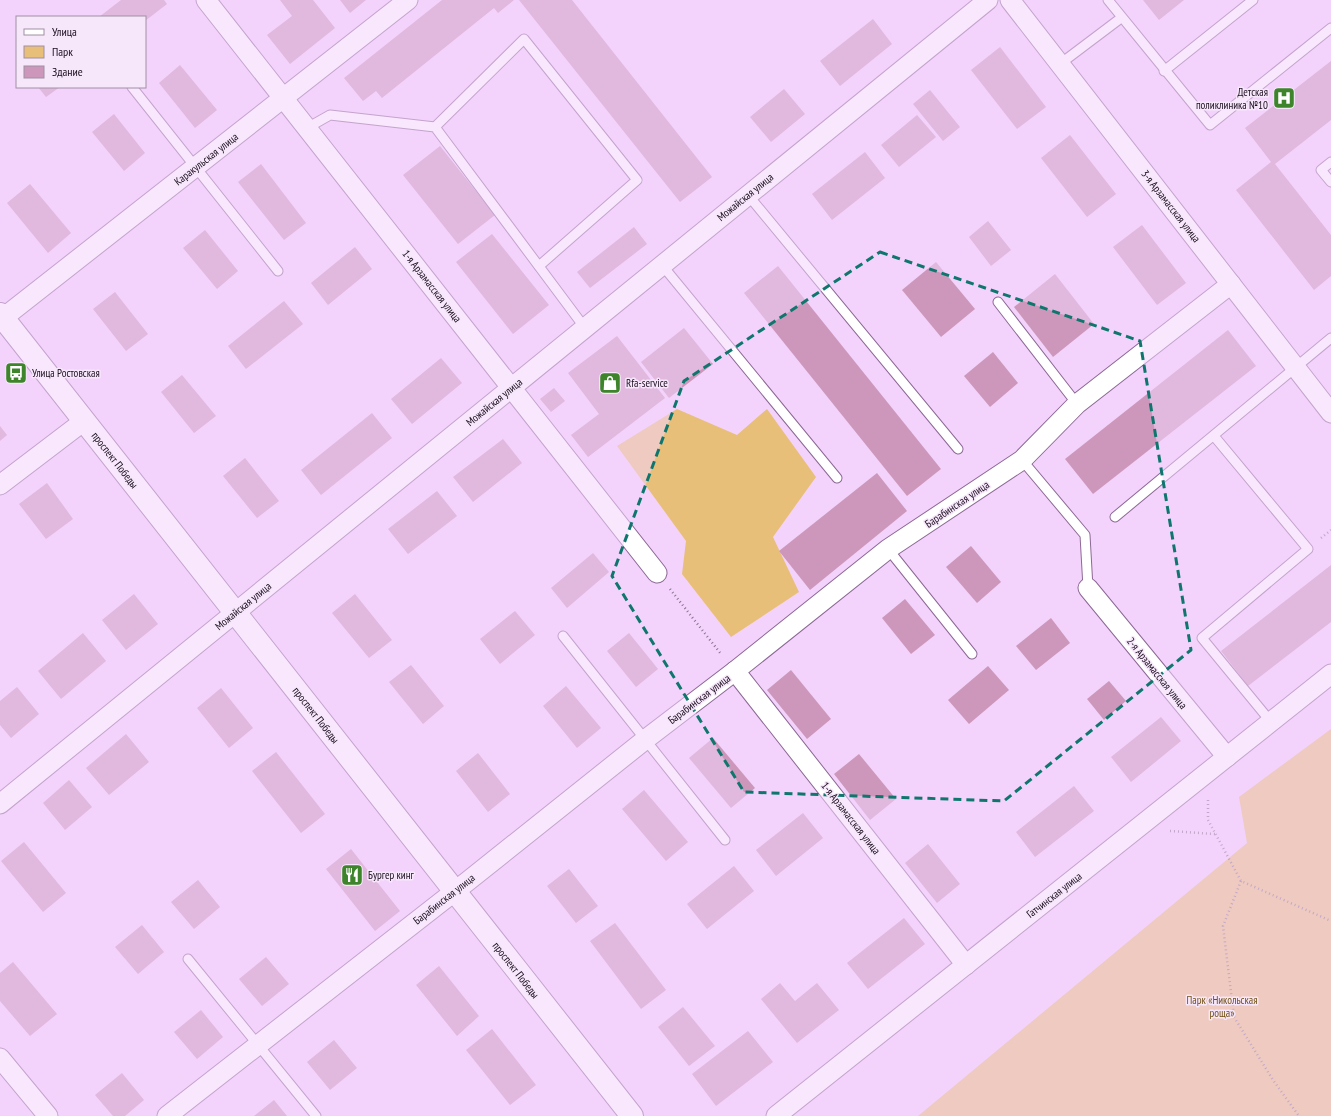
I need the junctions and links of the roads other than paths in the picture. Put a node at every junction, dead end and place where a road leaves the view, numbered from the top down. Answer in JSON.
{"nodes":[{"id":1,"x":206,"y":0,"type":"edge"},
{"id":2,"x":408,"y":0,"type":"edge"},
{"id":3,"x":988,"y":0,"type":"edge"},
{"id":4,"x":1010,"y":0,"type":"edge"},
{"id":5,"x":1108,"y":0,"type":"edge"},
{"id":6,"x":1253,"y":0,"type":"edge"},
{"id":7,"x":1122,"y":18,"type":"junction"},
{"id":8,"x":1331,"y":28,"type":"edge"},
{"id":9,"x":1060,"y":64,"type":"junction"},
{"id":10,"x":1164,"y":70,"type":"junction"},
{"id":11,"x":133,"y":88,"type":"edge"},
{"id":12,"x":283,"y":98,"type":"junction"},
{"id":13,"x":435,"y":127,"type":"junction"},
{"id":14,"x":307,"y":128,"type":"junction"},
{"id":15,"x":1331,"y":162,"type":"edge"},
{"id":16,"x":196,"y":167,"type":"junction"},
{"id":17,"x":1331,"y":182,"type":"edge"},
{"id":18,"x":748,"y":195,"type":"junction"},
{"id":19,"x":662,"y":265,"type":"junction"},
{"id":20,"x":539,"y":266,"type":"junction"},
{"id":21,"x":278,"y":271,"type":"dead end"},
{"id":22,"x":1231,"y":284,"type":"junction"},
{"id":23,"x":998,"y":302,"type":"dead end"},
{"id":24,"x":2,"y":316,"type":"edge"},
{"id":25,"x":585,"y":328,"type":"junction"},
{"id":26,"x":1331,"y":338,"type":"edge"},
{"id":27,"x":1296,"y":368,"type":"junction"},
{"id":28,"x":512,"y":388,"type":"junction"},
{"id":29,"x":1077,"y":404,"type":"junction"},
{"id":30,"x":1331,"y":413,"type":"edge"},
{"id":31,"x":84,"y":421,"type":"junction"},
{"id":32,"x":1214,"y":436,"type":"junction"},
{"id":33,"x":958,"y":449,"type":"dead end"},
{"id":34,"x":1022,"y":460,"type":"junction"},
{"id":35,"x":837,"y":478,"type":"dead end"},
{"id":36,"x":0,"y":485,"type":"edge"},
{"id":37,"x":1116,"y":517,"type":"dead end"},
{"id":38,"x":888,"y":549,"type":"junction"},
{"id":39,"x":657,"y":573,"type":"road end"},
{"id":40,"x":1088,"y":588,"type":"joint"},
{"id":41,"x":235,"y":612,"type":"junction"},
{"id":42,"x":563,"y":636,"type":"dead end"},
{"id":43,"x":972,"y":654,"type":"dead end"},
{"id":44,"x":735,"y":671,"type":"junction"},
{"id":45,"x":1331,"y":674,"type":"edge"},
{"id":46,"x":1271,"y":722,"type":"junction"},
{"id":47,"x":646,"y":739,"type":"junction"},
{"id":48,"x":1227,"y":757,"type":"junction"},
{"id":49,"x":0,"y":804,"type":"edge"},
{"id":50,"x":725,"y":840,"type":"dead end"},
{"id":51,"x":454,"y":891,"type":"junction"},
{"id":52,"x":188,"y":959,"type":"dead end"},
{"id":53,"x":966,"y":965,"type":"junction"},
{"id":54,"x":258,"y":1045,"type":"junction"},
{"id":55,"x":0,"y":1058,"type":"edge"},
{"id":56,"x":48,"y":1116,"type":"edge"},
{"id":57,"x":167,"y":1116,"type":"edge"},
{"id":58,"x":316,"y":1116,"type":"edge"},
{"id":59,"x":632,"y":1116,"type":"edge"},
{"id":60,"x":776,"y":1116,"type":"edge"}],
"edges":[{"from":1,"to":12,"type":"street","name":"1-я Арзамасская улица"},
{"from":2,"to":12,"type":"street","name":"Каракульская улица"},
{"from":3,"to":18,"type":"street","name":"Можайская улица"},
{"from":4,"to":9,"type":"street","name":"3-я Арзамасская улица"},
{"from":5,"to":7,"type":"lane"},
{"from":6,"to":10,"type":"lane"},
{"from":7,"to":9,"type":"lane"},
{"from":7,"to":10,"type":"lane"},
{"from":8,"to":10,"type":"lane"},
{"from":9,"to":22,"type":"street","name":"3-я Арзамасская улица"},
{"from":11,"to":16,"type":"lane"},
{"from":12,"to":14,"type":"street","name":"1-я Арзамасская улица"},
{"from":12,"to":16,"type":"street","name":"Каракульская улица"},
{"from":13,"to":14,"type":"lane"},
{"from":13,"to":20,"type":"lane"},
{"from":13,"to":20,"type":"lane"},
{"from":14,"to":28,"type":"street","name":"1-я Арзамасская улица"},
{"from":15,"to":17,"type":"lane"},
{"from":16,"to":21,"type":"lane"},
{"from":16,"to":24,"type":"street","name":"Каракульская улица"},
{"from":18,"to":19,"type":"street","name":"Можайская улица"},
{"from":18,"to":33,"type":"lane"},
{"from":19,"to":25,"type":"street","name":"Можайская улица"},
{"from":19,"to":35,"type":"lane"},
{"from":20,"to":25,"type":"lane"},
{"from":22,"to":27,"type":"street","name":"3-я Арзамасская улица"},
{"from":22,"to":29,"type":"street","name":"Барабинская улица"},
{"from":23,"to":29,"type":"lane"},
{"from":24,"to":31,"type":"main road","name":"проспект Победы"},
{"from":25,"to":28,"type":"street","name":"Можайская улица"},
{"from":26,"to":27,"type":"lane"},
{"from":27,"to":30,"type":"street","name":"3-я Арзамасская улица"},
{"from":27,"to":32,"type":"lane"},
{"from":28,"to":39,"type":"street","name":"1-я Арзамасская улица"},
{"from":28,"to":41,"type":"street","name":"Можайская улица"},
{"from":29,"to":34,"type":"street","name":"Барабинская улица"},
{"from":31,"to":36,"type":"street"},
{"from":31,"to":41,"type":"main road","name":"проспект Победы"},
{"from":32,"to":37,"type":"lane"},
{"from":32,"to":46,"type":"lane"},
{"from":34,"to":38,"type":"street","name":"Барабинская улица"},
{"from":34,"to":40,"type":"lane"},
{"from":38,"to":43,"type":"lane"},
{"from":38,"to":44,"type":"street","name":"Барабинская улица"},
{"from":40,"to":48,"type":"street","name":"2-я Арзамасская улица"},
{"from":41,"to":49,"type":"street","name":"Можайская улица"},
{"from":41,"to":51,"type":"main road","name":"проспект Победы"},
{"from":42,"to":47,"type":"lane"},
{"from":44,"to":47,"type":"street","name":"Барабинская улица"},
{"from":44,"to":53,"type":"street","name":"1-я Арзамасская улица"},
{"from":45,"to":46,"type":"street","name":"Гатчинская улица"},
{"from":46,"to":48,"type":"street","name":"Гатчинская улица"},
{"from":47,"to":50,"type":"lane"},
{"from":47,"to":51,"type":"street","name":"Барабинская улица"},
{"from":48,"to":53,"type":"street","name":"Гатчинская улица"},
{"from":51,"to":54,"type":"street","name":"Барабинская улица"},
{"from":51,"to":59,"type":"main road","name":"проспект Победы"},
{"from":52,"to":54,"type":"lane"},
{"from":53,"to":60,"type":"street","name":"Гатчинская улица"},
{"from":54,"to":57,"type":"street","name":"Барабинская улица"},
{"from":54,"to":58,"type":"lane"},
{"from":55,"to":56,"type":"street"}]}
